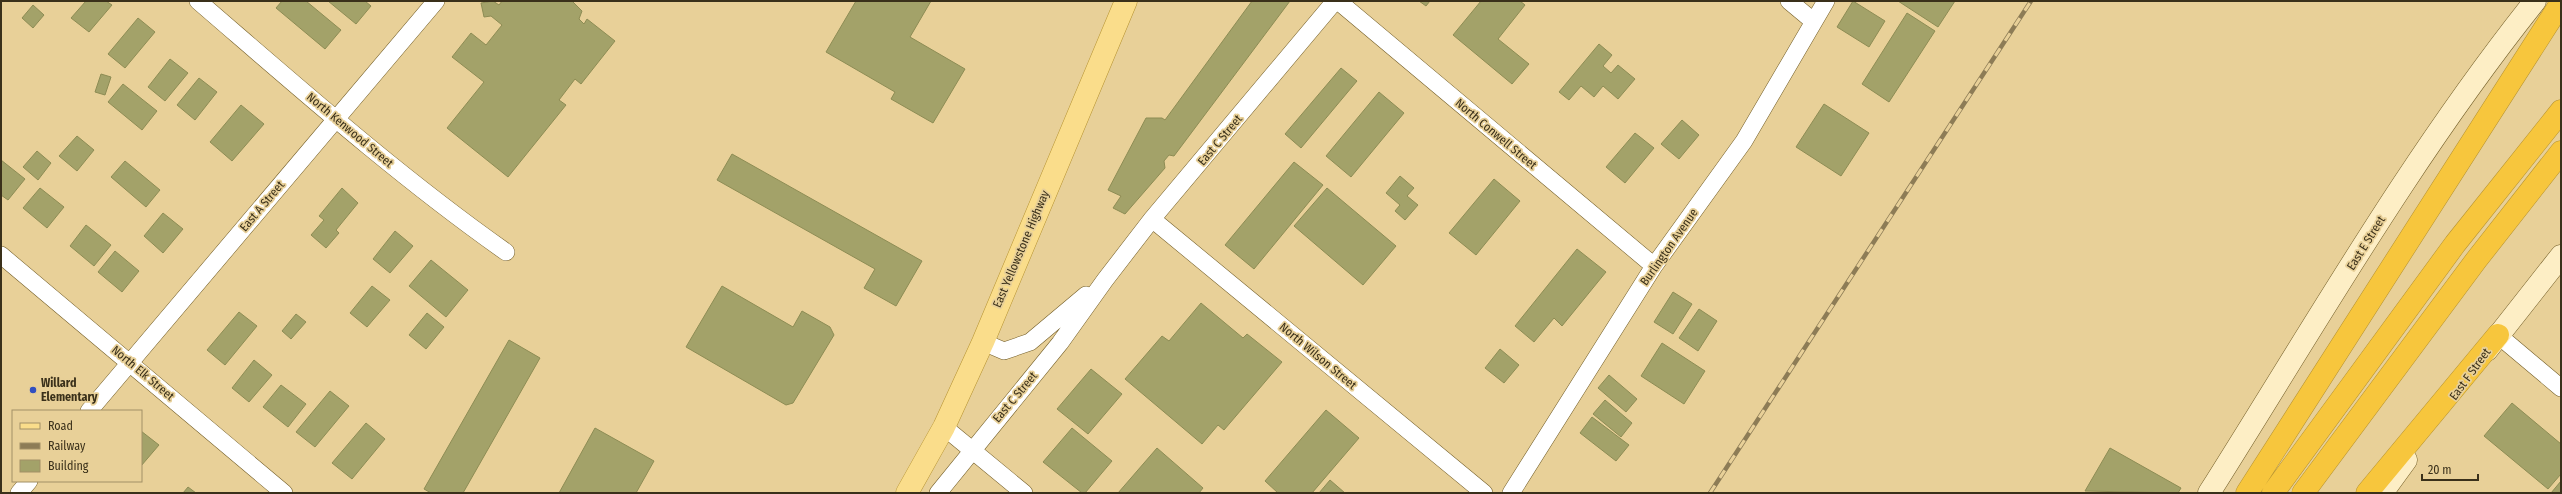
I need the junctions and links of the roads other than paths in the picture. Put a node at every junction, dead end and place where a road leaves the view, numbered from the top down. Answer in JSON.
{"nodes":[{"id":1,"x":198,"y":1,"type":"edge"},
{"id":2,"x":436,"y":1,"type":"edge"},
{"id":3,"x":1126,"y":1,"type":"edge"},
{"id":4,"x":1334,"y":1,"type":"edge"},
{"id":5,"x":1338,"y":1,"type":"edge"},
{"id":6,"x":1789,"y":1,"type":"edge"},
{"id":7,"x":1826,"y":1,"type":"edge"},
{"id":8,"x":2535,"y":1,"type":"edge"},
{"id":9,"x":2561,"y":3,"type":"edge"},
{"id":10,"x":1813,"y":21,"type":"junction"},
{"id":11,"x":2561,"y":111,"type":"edge"},
{"id":12,"x":335,"y":119,"type":"junction"},
{"id":13,"x":2561,"y":152,"type":"edge"},
{"id":14,"x":1152,"y":219,"type":"junction"},
{"id":15,"x":506,"y":252,"type":"dead end"},
{"id":16,"x":1,"y":255,"type":"edge"},
{"id":17,"x":2561,"y":256,"type":"edge"},
{"id":18,"x":1654,"y":266,"type":"junction"},
{"id":19,"x":1105,"y":280,"type":"junction"},
{"id":20,"x":2498,"y":335,"type":"junction"},
{"id":21,"x":983,"y":342,"type":"junction"},
{"id":22,"x":130,"y":363,"type":"junction"},
{"id":23,"x":2561,"y":388,"type":"edge"},
{"id":24,"x":90,"y":410,"type":"edge"},
{"id":25,"x":944,"y":427,"type":"junction"},
{"id":26,"x":972,"y":449,"type":"junction"},
{"id":27,"x":28,"y":482,"type":"edge"},
{"id":28,"x":19,"y":493,"type":"edge"},
{"id":29,"x":284,"y":493,"type":"edge"},
{"id":30,"x":907,"y":493,"type":"edge"},
{"id":31,"x":938,"y":493,"type":"edge"},
{"id":32,"x":1024,"y":493,"type":"edge"},
{"id":33,"x":1484,"y":493,"type":"edge"},
{"id":34,"x":1511,"y":493,"type":"edge"},
{"id":35,"x":2209,"y":493,"type":"edge"},
{"id":36,"x":2247,"y":493,"type":"edge"},
{"id":37,"x":2273,"y":493,"type":"edge"},
{"id":38,"x":2303,"y":493,"type":"edge"},
{"id":39,"x":2367,"y":493,"type":"edge"},
{"id":40,"x":2382,"y":493,"type":"edge"}],
"edges":[{"from":1,"to":12,"type":"street","name":"North Kenwood Street"},
{"from":2,"to":12,"type":"street","name":"East A Street"},
{"from":3,"to":21,"type":"main road","name":"East Yellowstone Highway"},
{"from":4,"to":14,"type":"street","name":"East C Street"},
{"from":5,"to":18,"type":"street","name":"North Conwell Street"},
{"from":6,"to":10,"type":"street"},
{"from":7,"to":10,"type":"street","name":"Burlington Avenue"},
{"from":8,"to":35,"type":"main road","name":"East E Street"},
{"from":9,"to":36,"type":"highway"},
{"from":10,"to":18,"type":"street","name":"Burlington Avenue"},
{"from":11,"to":37,"type":"highway"},
{"from":12,"to":15,"type":"street","name":"North Kenwood Street"},
{"from":12,"to":22,"type":"street","name":"East A Street"},
{"from":13,"to":38,"type":"highway"},
{"from":14,"to":19,"type":"street","name":"East C Street"},
{"from":14,"to":33,"type":"street","name":"North Wilson Street"},
{"from":16,"to":22,"type":"street","name":"North Elk Street"},
{"from":17,"to":20,"type":"main road","name":"East F Street"},
{"from":18,"to":34,"type":"street","name":"Burlington Avenue"},
{"from":19,"to":21,"type":"street","name":"East C Street"},
{"from":19,"to":26,"type":"street","name":"East C Street"},
{"from":20,"to":23,"type":"street"},
{"from":20,"to":39,"type":"highway"},
{"from":20,"to":40,"type":"main road","name":"East F Street"},
{"from":21,"to":25,"type":"main road","name":"East Yellowstone Highway"},
{"from":22,"to":24,"type":"street","name":"East A Street"},
{"from":22,"to":29,"type":"street","name":"North Elk Street"},
{"from":25,"to":26,"type":"street"},
{"from":25,"to":30,"type":"main road","name":"East Yellowstone Highway"},
{"from":26,"to":31,"type":"street","name":"East C Street"},
{"from":26,"to":32,"type":"street"},
{"from":27,"to":28,"type":"street"}]}
